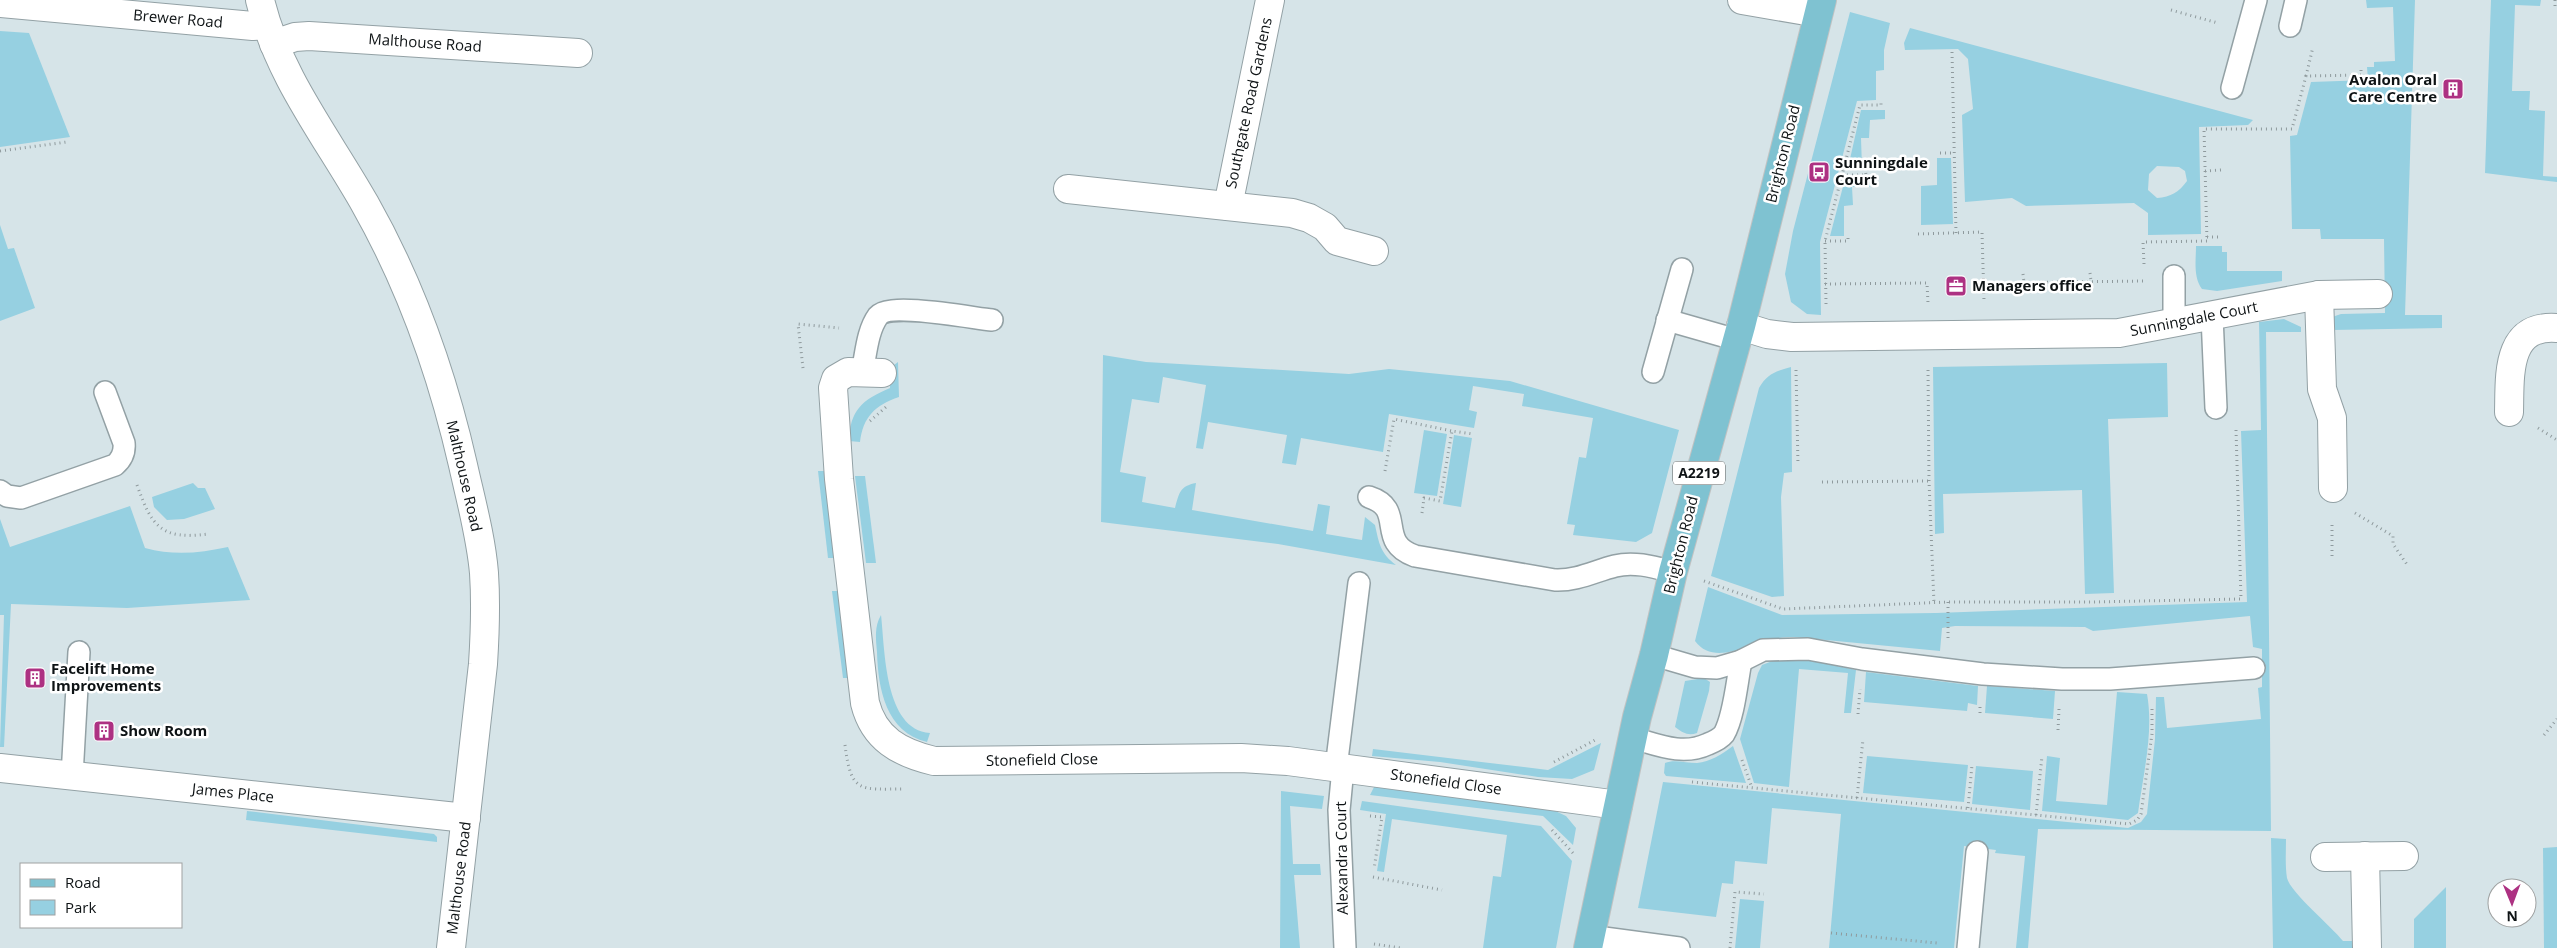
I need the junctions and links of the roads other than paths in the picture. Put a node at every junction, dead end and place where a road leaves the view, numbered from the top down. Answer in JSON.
{"nodes":[{"id":1,"x":1270,"y":0,"type":"edge"},
{"id":2,"x":1742,"y":0,"type":"edge"},
{"id":3,"x":2256,"y":0,"type":"edge"},
{"id":4,"x":2296,"y":0,"type":"edge"},
{"id":5,"x":0,"y":4,"type":"edge"},
{"id":6,"x":1820,"y":6,"type":"edge"},
{"id":7,"x":267,"y":23,"type":"edge"},
{"id":8,"x":2290,"y":26,"type":"dead end"},
{"id":9,"x":578,"y":53,"type":"dead end"},
{"id":10,"x":2232,"y":88,"type":"dead end"},
{"id":11,"x":1068,"y":189,"type":"dead end"},
{"id":12,"x":1228,"y":206,"type":"junction"},
{"id":13,"x":1374,"y":251,"type":"dead end"},
{"id":14,"x":1682,"y":269,"type":"dead end"},
{"id":15,"x":2174,"y":276,"type":"dead end"},
{"id":16,"x":2378,"y":294,"type":"dead end"},
{"id":17,"x":2319,"y":295,"type":"junction"},
{"id":18,"x":2212,"y":316,"type":"junction"},
{"id":19,"x":992,"y":320,"type":"dead end"},
{"id":20,"x":1667,"y":320,"type":"junction"},
{"id":21,"x":2174,"y":324,"type":"junction"},
{"id":22,"x":2557,"y":328,"type":"edge"},
{"id":23,"x":1739,"y":333,"type":"junction"},
{"id":24,"x":1653,"y":372,"type":"dead end"},
{"id":25,"x":872,"y":373,"type":"joint"},
{"id":26,"x":105,"y":392,"type":"dead end"},
{"id":27,"x":2216,"y":408,"type":"road end"},
{"id":28,"x":2509,"y":412,"type":"dead end"},
{"id":29,"x":2333,"y":488,"type":"road end"},
{"id":30,"x":0,"y":491,"type":"edge"},
{"id":31,"x":1375,"y":499,"type":"road end"},
{"id":32,"x":1673,"y":572,"type":"junction"},
{"id":33,"x":1359,"y":583,"type":"dead end"},
{"id":34,"x":79,"y":652,"type":"dead end"},
{"id":35,"x":1654,"y":655,"type":"junction"},
{"id":36,"x":1741,"y":661,"type":"junction"},
{"id":37,"x":2254,"y":668,"type":"dead end"},
{"id":38,"x":1635,"y":728,"type":"junction"},
{"id":39,"x":0,"y":768,"type":"edge"},
{"id":40,"x":1339,"y":768,"type":"junction"},
{"id":41,"x":72,"y":776,"type":"junction"},
{"id":42,"x":1618,"y":805,"type":"junction"},
{"id":43,"x":466,"y":818,"type":"junction"},
{"id":44,"x":1977,"y":852,"type":"dead end"},
{"id":45,"x":2325,"y":856,"type":"dead end"},
{"id":46,"x":2365,"y":856,"type":"junction"},
{"id":47,"x":2404,"y":856,"type":"dead end"},
{"id":48,"x":1589,"y":942,"type":"edge"},
{"id":49,"x":1968,"y":947,"type":"edge"},
{"id":50,"x":452,"y":948,"type":"edge"},
{"id":51,"x":1345,"y":948,"type":"edge"},
{"id":52,"x":1678,"y":948,"type":"edge"},
{"id":53,"x":2367,"y":948,"type":"edge"}],
"edges":[{"from":1,"to":12,"type":"street","name":"Southgate Road Gardens"},
{"from":2,"to":6,"type":"street"},
{"from":3,"to":10,"type":"lane"},
{"from":4,"to":8,"type":"lane"},
{"from":5,"to":7,"type":"street","name":"Brewer Road"},
{"from":6,"to":23,"type":"main road","name":"Brighton Road","number":"A2219"},
{"from":7,"to":9,"type":"street","name":"Malthouse Road"},
{"from":7,"to":43,"type":"street","name":"Malthouse Road"},
{"from":11,"to":12,"type":"street","name":"Southgate Road Gardens"},
{"from":12,"to":13,"type":"street","name":"Southgate Road Gardens"},
{"from":14,"to":20,"type":"lane"},
{"from":15,"to":21,"type":"lane"},
{"from":16,"to":17,"type":"street","name":"Sunningdale Court"},
{"from":17,"to":18,"type":"street","name":"Sunningdale Court"},
{"from":17,"to":29,"type":"street"},
{"from":18,"to":21,"type":"street","name":"Sunningdale Court"},
{"from":18,"to":27,"type":"lane"},
{"from":19,"to":25,"type":"lane"},
{"from":20,"to":23,"type":"lane"},
{"from":20,"to":24,"type":"lane"},
{"from":21,"to":23,"type":"street","name":"Sunningdale Court"},
{"from":22,"to":28,"type":"street"},
{"from":23,"to":32,"type":"main road","name":"Brighton Road","number":"A2219"},
{"from":25,"to":40,"type":"street","name":"Stonefield Close"},
{"from":26,"to":30,"type":"lane"},
{"from":31,"to":32,"type":"lane"},
{"from":32,"to":35,"type":"main road","name":"Brighton Road","number":"A2219"},
{"from":33,"to":40,"type":"lane","name":"Alexandra Court"},
{"from":34,"to":41,"type":"lane"},
{"from":35,"to":36,"type":"lane"},
{"from":35,"to":38,"type":"main road","name":"Brighton Road","number":"A2219"},
{"from":36,"to":37,"type":"lane"},
{"from":36,"to":38,"type":"lane"},
{"from":38,"to":42,"type":"main road","name":"Brighton Road","number":"A2219"},
{"from":39,"to":41,"type":"street","name":"James Place"},
{"from":40,"to":42,"type":"street","name":"Stonefield Close"},
{"from":40,"to":51,"type":"lane","name":"Alexandra Court"},
{"from":41,"to":43,"type":"street","name":"James Place"},
{"from":42,"to":48,"type":"main road","name":"Brighton Road","number":"A2219"},
{"from":43,"to":50,"type":"street","name":"Malthouse Road"},
{"from":44,"to":49,"type":"lane"},
{"from":45,"to":46,"type":"street"},
{"from":46,"to":47,"type":"street"},
{"from":46,"to":53,"type":"street"},
{"from":48,"to":52,"type":"lane"}]}
